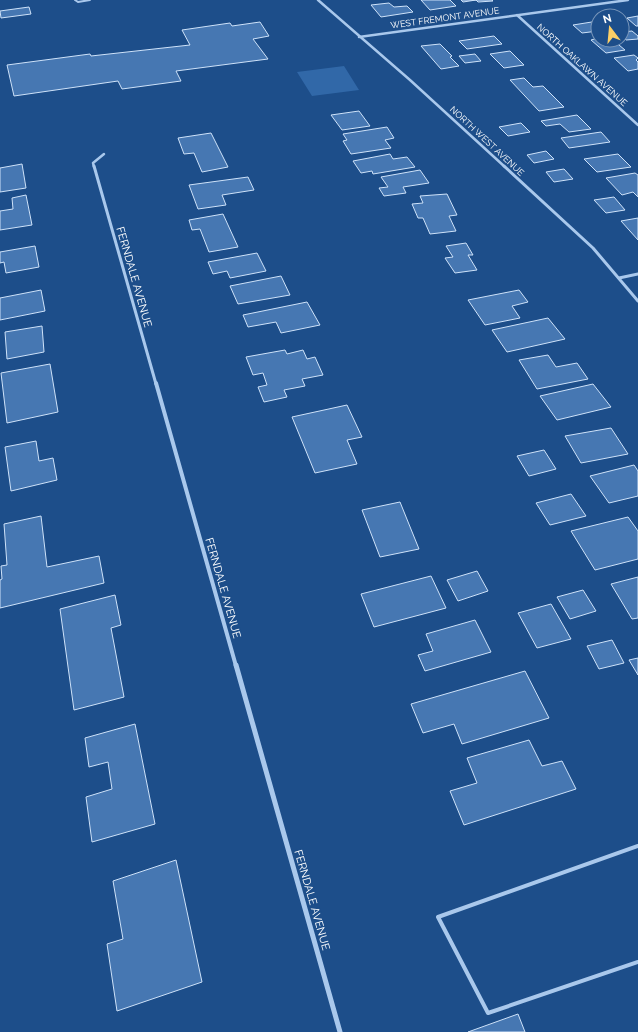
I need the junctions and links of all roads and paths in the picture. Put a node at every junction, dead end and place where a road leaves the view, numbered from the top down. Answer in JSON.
{"nodes":[{"id":1,"x":75,"y":0,"type":"edge"},
{"id":2,"x":90,"y":0,"type":"edge"},
{"id":3,"x":318,"y":0,"type":"edge"},
{"id":4,"x":628,"y":0,"type":"edge"},
{"id":5,"x":517,"y":15,"type":"junction"},
{"id":6,"x":359,"y":37,"type":"junction"},
{"id":7,"x":638,"y":125,"type":"edge"},
{"id":8,"x":104,"y":154,"type":"dead end"},
{"id":9,"x":638,"y":274,"type":"edge"},
{"id":10,"x":620,"y":278,"type":"junction"},
{"id":11,"x":638,"y":301,"type":"edge"},
{"id":12,"x":638,"y":846,"type":"edge"},
{"id":13,"x":638,"y":962,"type":"edge"},
{"id":14,"x":340,"y":1032,"type":"edge"}],
"edges":[{"from":1,"to":2,"type":"lane"},
{"from":3,"to":6,"type":"street","name":"NORTH WEST AVENUE"},
{"from":4,"to":5,"type":"street","name":"WEST FREMONT AVENUE"},
{"from":5,"to":6,"type":"street","name":"WEST FREMONT AVENUE"},
{"from":5,"to":7,"type":"street","name":"NORTH OAKLAWN AVENUE"},
{"from":6,"to":10,"type":"street","name":"NORTH WEST AVENUE"},
{"from":8,"to":14,"type":"street","name":"FERNDALE AVENUE"},
{"from":9,"to":10,"type":"street"},
{"from":10,"to":11,"type":"street","name":"NORTH WEST AVENUE"},
{"from":12,"to":13,"type":"lane"}]}
